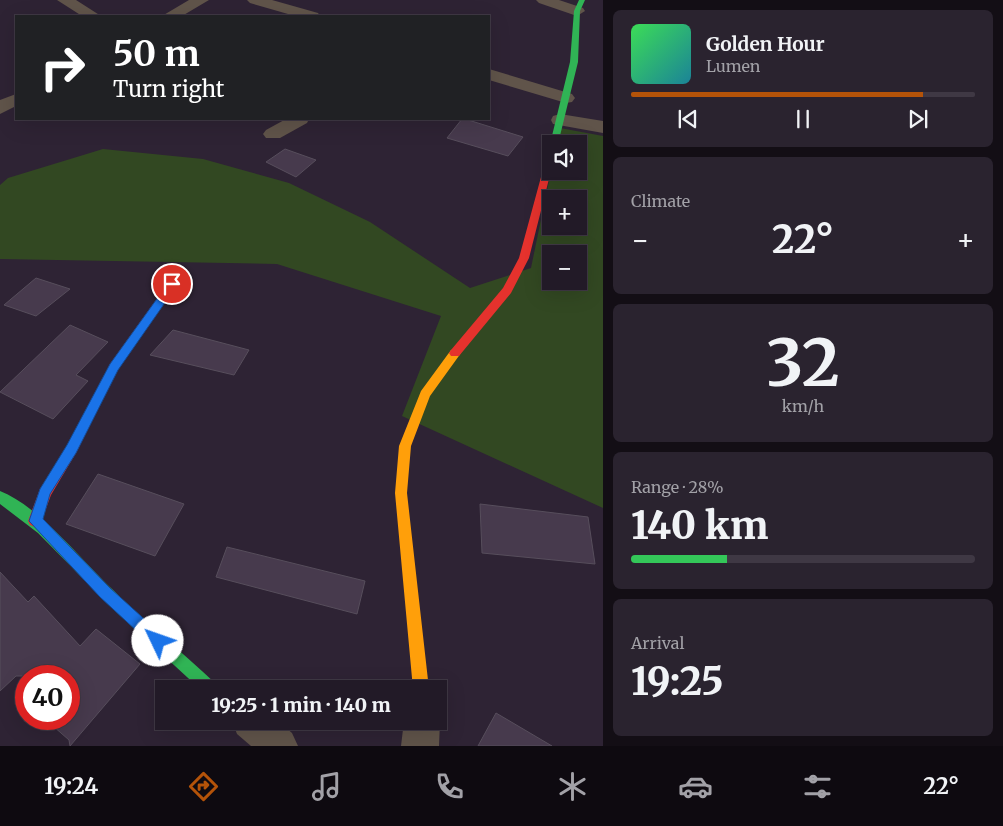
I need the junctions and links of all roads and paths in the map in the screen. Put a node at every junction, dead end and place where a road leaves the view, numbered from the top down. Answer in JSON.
{"nodes":[{"id":1,"x":65,"y":0,"type":"edge"},
{"id":2,"x":201,"y":0,"type":"edge"},
{"id":3,"x":255,"y":0,"type":"edge"},
{"id":4,"x":544,"y":0,"type":"edge"},
{"id":5,"x":580,"y":5,"type":"edge"},
{"id":6,"x":91,"y":15,"type":"edge"},
{"id":7,"x":172,"y":15,"type":"edge"},
{"id":8,"x":308,"y":15,"type":"edge"},
{"id":9,"x":490,"y":74,"type":"edge"},
{"id":10,"x":566,"y":98,"type":"junction"},
{"id":11,"x":15,"y":100,"type":"edge"},
{"id":12,"x":0,"y":108,"type":"edge"},
{"id":13,"x":298,"y":120,"type":"edge"},
{"id":14,"x":560,"y":120,"type":"junction"},
{"id":15,"x":603,"y":127,"type":"edge"},
{"id":16,"x":273,"y":134,"type":"dead end"},
{"id":17,"x":556,"y":135,"type":"edge"},
{"id":18,"x":544,"y":180,"type":"edge"},
{"id":19,"x":172,"y":284,"type":"dead end"},
{"id":20,"x":45,"y":493,"type":"junction"},
{"id":21,"x":6,"y":500,"type":"edge"},
{"id":22,"x":35,"y":521,"type":"junction"},
{"id":23,"x":201,"y":680,"type":"edge"},
{"id":24,"x":420,"y":680,"type":"edge"},
{"id":25,"x":260,"y":730,"type":"edge"},
{"id":26,"x":421,"y":730,"type":"edge"},
{"id":27,"x":279,"y":746,"type":"edge"},
{"id":28,"x":420,"y":746,"type":"edge"}],
"edges":[{"from":1,"to":6,"type":"street"},
{"from":2,"to":7,"type":"street"},
{"from":3,"to":8,"type":"street"},
{"from":4,"to":5,"type":"street"},
{"from":5,"to":10,"type":"street"},
{"from":9,"to":10,"type":"street"},
{"from":10,"to":14,"type":"street"},
{"from":11,"to":12,"type":"street"},
{"from":13,"to":16,"type":"street"},
{"from":14,"to":15,"type":"street"},
{"from":14,"to":17,"type":"street"},
{"from":18,"to":24,"type":"street"},
{"from":19,"to":20,"type":"street"},
{"from":20,"to":21,"type":"street"},
{"from":20,"to":22,"type":"street"},
{"from":21,"to":22,"type":"street"},
{"from":22,"to":23,"type":"street"},
{"from":25,"to":27,"type":"street"},
{"from":26,"to":28,"type":"street"}]}
